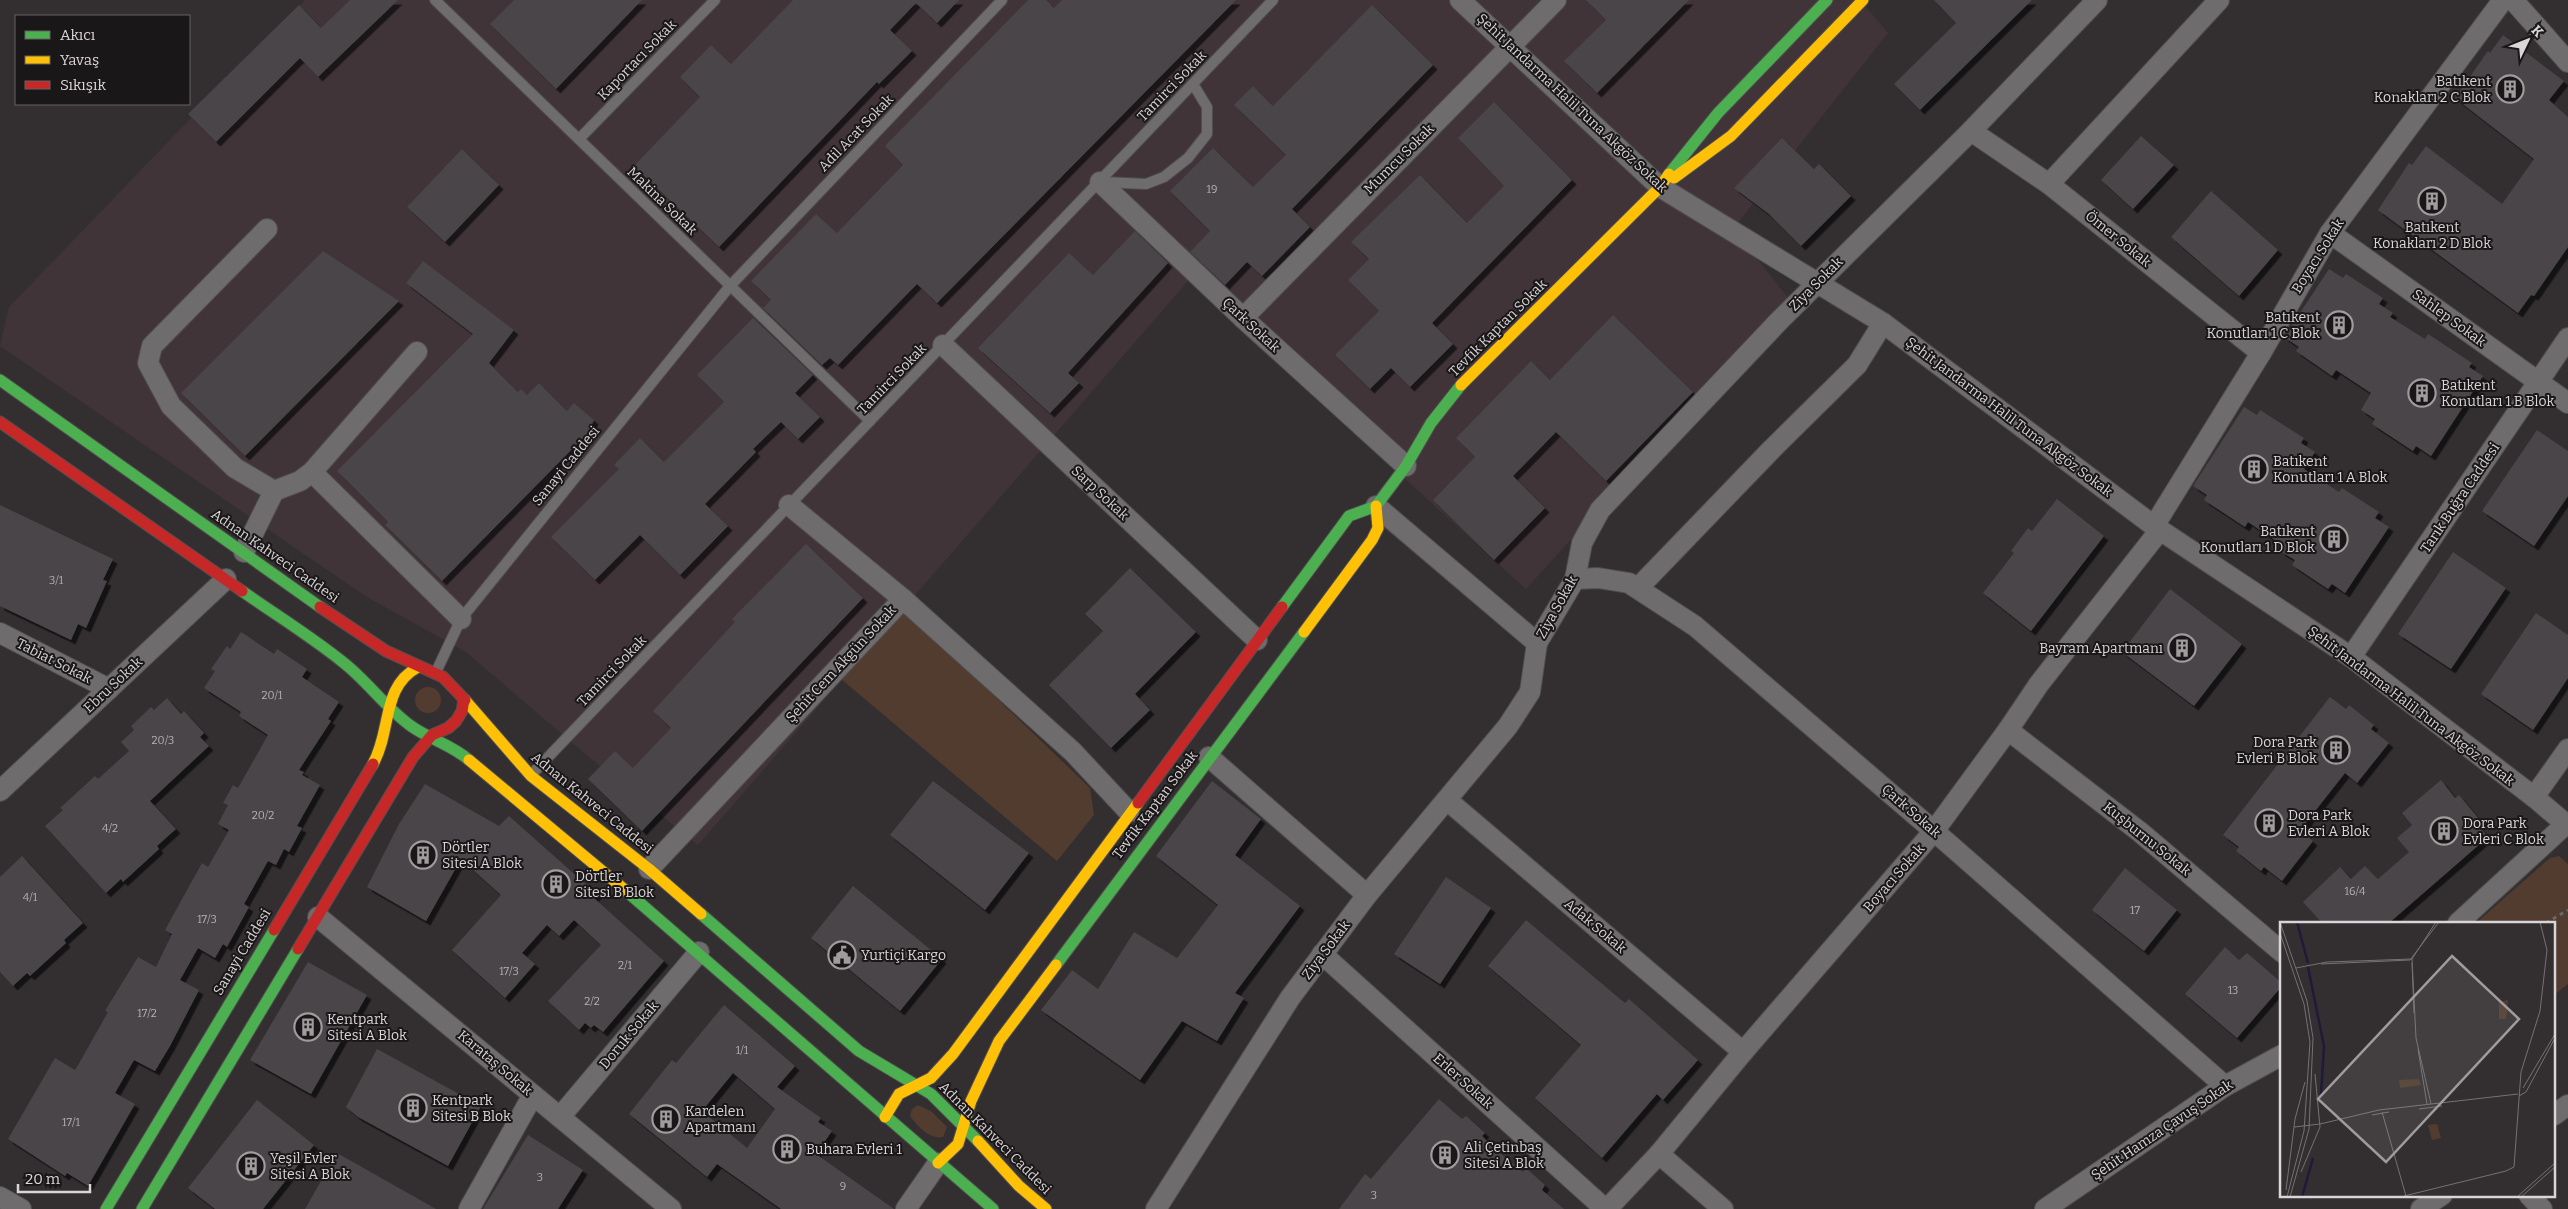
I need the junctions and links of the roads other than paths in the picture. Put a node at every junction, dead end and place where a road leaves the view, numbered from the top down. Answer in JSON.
{"nodes":[{"id":1,"x":435,"y":0,"type":"edge"},
{"id":2,"x":715,"y":0,"type":"edge"},
{"id":3,"x":1002,"y":0,"type":"edge"},
{"id":4,"x":1273,"y":0,"type":"edge"},
{"id":5,"x":1460,"y":0,"type":"edge"},
{"id":6,"x":1556,"y":0,"type":"edge"},
{"id":7,"x":1828,"y":0,"type":"edge"},
{"id":8,"x":1863,"y":0,"type":"edge"},
{"id":9,"x":2097,"y":0,"type":"edge"},
{"id":10,"x":2218,"y":0,"type":"edge"},
{"id":11,"x":2503,"y":0,"type":"edge"},
{"id":12,"x":2513,"y":0,"type":"edge"},
{"id":13,"x":1510,"y":47,"type":"junction"},
{"id":14,"x":2568,"y":62,"type":"edge"},
{"id":15,"x":1193,"y":84,"type":"junction"},
{"id":16,"x":1971,"y":131,"type":"junction"},
{"id":17,"x":579,"y":139,"type":"junction"},
{"id":18,"x":1100,"y":182,"type":"junction"},
{"id":19,"x":2049,"y":184,"type":"junction"},
{"id":20,"x":1660,"y":187,"type":"junction"},
{"id":21,"x":267,"y":229,"type":"dead end"},
{"id":22,"x":2330,"y":233,"type":"junction"},
{"id":23,"x":1816,"y":283,"type":"junction"},
{"id":24,"x":730,"y":286,"type":"junction"},
{"id":25,"x":1243,"y":318,"type":"junction"},
{"id":26,"x":1883,"y":323,"type":"junction"},
{"id":27,"x":2568,"y":338,"type":"edge"},
{"id":28,"x":943,"y":345,"type":"junction"},
{"id":29,"x":417,"y":352,"type":"dead end"},
{"id":30,"x":2261,"y":353,"type":"junction"},
{"id":31,"x":0,"y":380,"type":"edge"},
{"id":32,"x":2539,"y":382,"type":"junction"},
{"id":33,"x":2568,"y":403,"type":"edge"},
{"id":34,"x":870,"y":421,"type":"junction"},
{"id":35,"x":0,"y":422,"type":"edge"},
{"id":36,"x":1406,"y":466,"type":"junction"},
{"id":37,"x":312,"y":472,"type":"junction"},
{"id":38,"x":274,"y":491,"type":"junction"},
{"id":39,"x":790,"y":506,"type":"junction"},
{"id":40,"x":1376,"y":506,"type":"junction"},
{"id":41,"x":2157,"y":528,"type":"junction"},
{"id":42,"x":244,"y":552,"type":"junction"},
{"id":43,"x":226,"y":579,"type":"junction"},
{"id":44,"x":1575,"y":579,"type":"junction"},
{"id":45,"x":1638,"y":588,"type":"junction"},
{"id":46,"x":903,"y":599,"type":"junction"},
{"id":47,"x":461,"y":619,"type":"junction"},
{"id":48,"x":0,"y":633,"type":"edge"},
{"id":49,"x":1258,"y":640,"type":"junction"},
{"id":50,"x":1537,"y":644,"type":"junction"},
{"id":51,"x":2351,"y":657,"type":"junction"},
{"id":52,"x":418,"y":667,"type":"junction"},
{"id":53,"x":436,"y":672,"type":"junction"},
{"id":54,"x":109,"y":689,"type":"junction"},
{"id":55,"x":464,"y":699,"type":"junction"},
{"id":56,"x":391,"y":706,"type":"junction"},
{"id":57,"x":2008,"y":730,"type":"junction"},
{"id":58,"x":432,"y":735,"type":"junction"},
{"id":59,"x":2568,"y":749,"type":"edge"},
{"id":60,"x":1209,"y":757,"type":"junction"},
{"id":61,"x":530,"y":776,"type":"junction"},
{"id":62,"x":0,"y":791,"type":"edge"},
{"id":63,"x":2534,"y":796,"type":"junction"},
{"id":64,"x":1447,"y":800,"type":"junction"},
{"id":65,"x":1129,"y":812,"type":"junction"},
{"id":66,"x":2567,"y":825,"type":"edge"},
{"id":67,"x":1934,"y":831,"type":"junction"},
{"id":68,"x":649,"y":869,"type":"junction"},
{"id":69,"x":1367,"y":895,"type":"junction"},
{"id":70,"x":318,"y":917,"type":"junction"},
{"id":71,"x":2459,"y":922,"type":"edge"},
{"id":72,"x":2280,"y":950,"type":"edge"},
{"id":73,"x":699,"y":952,"type":"junction"},
{"id":74,"x":1322,"y":954,"type":"junction"},
{"id":75,"x":1743,"y":1052,"type":"junction"},
{"id":76,"x":2280,"y":1056,"type":"edge"},
{"id":77,"x":919,"y":1086,"type":"junction"},
{"id":78,"x":2225,"y":1086,"type":"junction"},
{"id":79,"x":533,"y":1095,"type":"junction"},
{"id":80,"x":2568,"y":1105,"type":"edge"},
{"id":81,"x":2556,"y":1114,"type":"edge"},
{"id":82,"x":560,"y":1117,"type":"junction"},
{"id":83,"x":885,"y":1117,"type":"junction"},
{"id":84,"x":964,"y":1129,"type":"junction"},
{"id":85,"x":1659,"y":1154,"type":"junction"},
{"id":86,"x":938,"y":1163,"type":"junction"},
{"id":87,"x":2440,"y":1196,"type":"edge"},
{"id":88,"x":2530,"y":1196,"type":"edge"},
{"id":89,"x":0,"y":1197,"type":"edge"},
{"id":90,"x":21,"y":1209,"type":"edge"},
{"id":91,"x":106,"y":1209,"type":"edge"},
{"id":92,"x":142,"y":1209,"type":"edge"},
{"id":93,"x":468,"y":1209,"type":"edge"},
{"id":94,"x":671,"y":1209,"type":"edge"},
{"id":95,"x":906,"y":1209,"type":"edge"},
{"id":96,"x":993,"y":1209,"type":"edge"},
{"id":97,"x":1046,"y":1209,"type":"edge"},
{"id":98,"x":1156,"y":1209,"type":"edge"},
{"id":99,"x":1606,"y":1209,"type":"edge"},
{"id":100,"x":1723,"y":1209,"type":"edge"},
{"id":101,"x":2047,"y":1209,"type":"edge"},
{"id":102,"x":2421,"y":1209,"type":"edge"},
{"id":103,"x":2542,"y":1209,"type":"edge"}],
"edges":[{"from":1,"to":17,"type":"lane","name":"Makina Sokak"},
{"from":2,"to":17,"type":"lane","name":"Kaportacı Sokak"},
{"from":3,"to":24,"type":"lane","name":"Adil Acat Sokak"},
{"from":4,"to":15,"type":"lane","name":"Tamirci Sokak"},
{"from":5,"to":13,"type":"street","name":"Şehit Jandarma Halil Tuna Akgöz Sokak"},
{"from":6,"to":13,"type":"street","name":"Mumcu Sokak"},
{"from":7,"to":20,"type":"main road","name":"Tevfik Kaptan Sokak"},
{"from":8,"to":20,"type":"main road","name":"Tevfik Kaptan Sokak"},
{"from":9,"to":16,"type":"street","name":"Ziya Sokak"},
{"from":10,"to":19,"type":"street"},
{"from":11,"to":22,"type":"street","name":"Boyacı Sokak"},
{"from":12,"to":14,"type":"street"},
{"from":13,"to":20,"type":"street","name":"Şehit Jandarma Halil Tuna Akgöz Sokak"},
{"from":13,"to":25,"type":"street","name":"Mumcu Sokak"},
{"from":15,"to":18,"type":"lane","name":"Tamirci Sokak"},
{"from":15,"to":18,"type":"lane"},
{"from":16,"to":19,"type":"street","name":"Ömer Sokak"},
{"from":16,"to":23,"type":"street","name":"Ziya Sokak"},
{"from":17,"to":24,"type":"lane","name":"Makina Sokak"},
{"from":18,"to":25,"type":"street","name":"Çark Sokak"},
{"from":18,"to":28,"type":"lane","name":"Tamirci Sokak"},
{"from":19,"to":30,"type":"street","name":"Ömer Sokak"},
{"from":20,"to":23,"type":"street","name":"Şehit Jandarma Halil Tuna Akgöz Sokak"},
{"from":20,"to":36,"type":"main road","name":"Tevfik Kaptan Sokak"},
{"from":21,"to":38,"type":"street"},
{"from":22,"to":30,"type":"street","name":"Boyacı Sokak"},
{"from":22,"to":32,"type":"street","name":"Sahlep Sokak"},
{"from":23,"to":26,"type":"street","name":"Şehit Jandarma Halil Tuna Akgöz Sokak"},
{"from":23,"to":44,"type":"street","name":"Ziya Sokak"},
{"from":24,"to":34,"type":"lane","name":"Makina Sokak"},
{"from":24,"to":47,"type":"lane","name":"Sanayi Caddesi"},
{"from":25,"to":36,"type":"street","name":"Çark Sokak"},
{"from":26,"to":41,"type":"street","name":"Şehit Jandarma Halil Tuna Akgöz Sokak"},
{"from":26,"to":45,"type":"street"},
{"from":27,"to":32,"type":"street","name":"Tarık Buğra Caddesi"},
{"from":28,"to":34,"type":"lane","name":"Tamirci Sokak"},
{"from":28,"to":49,"type":"street","name":"Sarp Sokak"},
{"from":29,"to":37,"type":"street"},
{"from":30,"to":41,"type":"street","name":"Boyacı Sokak"},
{"from":31,"to":42,"type":"main road","name":"Adnan Kahveci Caddesi"},
{"from":32,"to":33,"type":"street","name":"Sahlep Sokak"},
{"from":32,"to":51,"type":"street","name":"Tarık Buğra Caddesi"},
{"from":34,"to":39,"type":"lane","name":"Tamirci Sokak"},
{"from":35,"to":43,"type":"main road"},
{"from":36,"to":40,"type":"main road","name":"Tevfik Kaptan Sokak"},
{"from":37,"to":38,"type":"street"},
{"from":37,"to":47,"type":"street"},
{"from":38,"to":42,"type":"street"},
{"from":39,"to":46,"type":"street"},
{"from":39,"to":61,"type":"lane","name":"Tamirci Sokak"},
{"from":40,"to":49,"type":"main road","name":"Tevfik Kaptan Sokak"},
{"from":40,"to":50,"type":"street"},
{"from":40,"to":60,"type":"main road","name":"Tevfik Kaptan Sokak"},
{"from":41,"to":51,"type":"street","name":"Şehit Jandarma Halil Tuna Akgöz Sokak"},
{"from":41,"to":57,"type":"street","name":"Boyacı Sokak"},
{"from":42,"to":52,"type":"main road","name":"Adnan Kahveci Caddesi"},
{"from":43,"to":54,"type":"street","name":"Ebru Sokak"},
{"from":43,"to":56,"type":"main road"},
{"from":44,"to":45,"type":"street","name":"Çark Sokak"},
{"from":44,"to":50,"type":"street","name":"Ziya Sokak"},
{"from":45,"to":67,"type":"street","name":"Çark Sokak"},
{"from":46,"to":65,"type":"street","name":"Şehit Cem Akgün Sokak"},
{"from":46,"to":68,"type":"street","name":"Şehit Cem Akgün Sokak"},
{"from":47,"to":53,"type":"lane","name":"Sanayi Caddesi"},
{"from":48,"to":54,"type":"street","name":"Tabiat Sokak"},
{"from":49,"to":65,"type":"main road","name":"Tevfik Kaptan Sokak"},
{"from":50,"to":64,"type":"street","name":"Ziya Sokak"},
{"from":51,"to":63,"type":"street","name":"Şehit Jandarma Halil Tuna Akgöz Sokak"},
{"from":52,"to":53,"type":"main road","name":"Adnan Kahveci Caddesi"},
{"from":52,"to":56,"type":"main road"},
{"from":53,"to":55,"type":"main road","name":"Adnan Kahveci Caddesi"},
{"from":54,"to":62,"type":"street","name":"Ebru Sokak"},
{"from":55,"to":58,"type":"main road"},
{"from":55,"to":61,"type":"main road","name":"Adnan Kahveci Caddesi"},
{"from":56,"to":58,"type":"main road"},
{"from":56,"to":91,"type":"main road","name":"Sanayi Caddesi"},
{"from":57,"to":67,"type":"street","name":"Boyacı Sokak"},
{"from":57,"to":72,"type":"street","name":"Kuşburnu Sokak"},
{"from":58,"to":70,"type":"main road"},
{"from":58,"to":73,"type":"main road"},
{"from":59,"to":63,"type":"street"},
{"from":60,"to":69,"type":"street"},
{"from":60,"to":84,"type":"main road","name":"Tevfik Kaptan Sokak"},
{"from":61,"to":68,"type":"main road","name":"Adnan Kahveci Caddesi"},
{"from":63,"to":66,"type":"street","name":"Şehit Jandarma Halil Tuna Akgöz Sokak"},
{"from":64,"to":69,"type":"street","name":"Ziya Sokak"},
{"from":64,"to":75,"type":"street","name":"Adak Sokak"},
{"from":65,"to":77,"type":"main road","name":"Tevfik Kaptan Sokak"},
{"from":66,"to":71,"type":"street"},
{"from":67,"to":75,"type":"street","name":"Boyacı Sokak"},
{"from":67,"to":78,"type":"street","name":"Çark Sokak"},
{"from":68,"to":77,"type":"main road","name":"Adnan Kahveci Caddesi"},
{"from":69,"to":74,"type":"street","name":"Ziya Sokak"},
{"from":70,"to":79,"type":"street","name":"Karataş Sokak"},
{"from":70,"to":92,"type":"main road"},
{"from":73,"to":82,"type":"street","name":"Doruk Sokak"},
{"from":73,"to":83,"type":"main road"},
{"from":74,"to":98,"type":"street","name":"Ziya Sokak"},
{"from":74,"to":99,"type":"street","name":"Erler Sokak"},
{"from":75,"to":85,"type":"street","name":"Boyacı Sokak"},
{"from":76,"to":78,"type":"street","name":"Şehit Hamza Çavuş Sokak"},
{"from":77,"to":83,"type":"main road","name":"Tevfik Kaptan Sokak"},
{"from":77,"to":84,"type":"main road","name":"Adnan Kahveci Caddesi"},
{"from":78,"to":101,"type":"street","name":"Şehit Hamza Çavuş Sokak"},
{"from":79,"to":82,"type":"street","name":"Karataş Sokak"},
{"from":79,"to":93,"type":"street"},
{"from":80,"to":81,"type":"street"},
{"from":82,"to":94,"type":"street","name":"Karataş Sokak"},
{"from":83,"to":86,"type":"main road"},
{"from":84,"to":86,"type":"main road","name":"Tevfik Kaptan Sokak"},
{"from":84,"to":97,"type":"main road","name":"Adnan Kahveci Caddesi"},
{"from":85,"to":99,"type":"street","name":"Boyacı Sokak"},
{"from":85,"to":100,"type":"street"},
{"from":86,"to":95,"type":"street"},
{"from":86,"to":96,"type":"main road"},
{"from":87,"to":102,"type":"street"},
{"from":88,"to":103,"type":"street"},
{"from":89,"to":90,"type":"street"}]}
